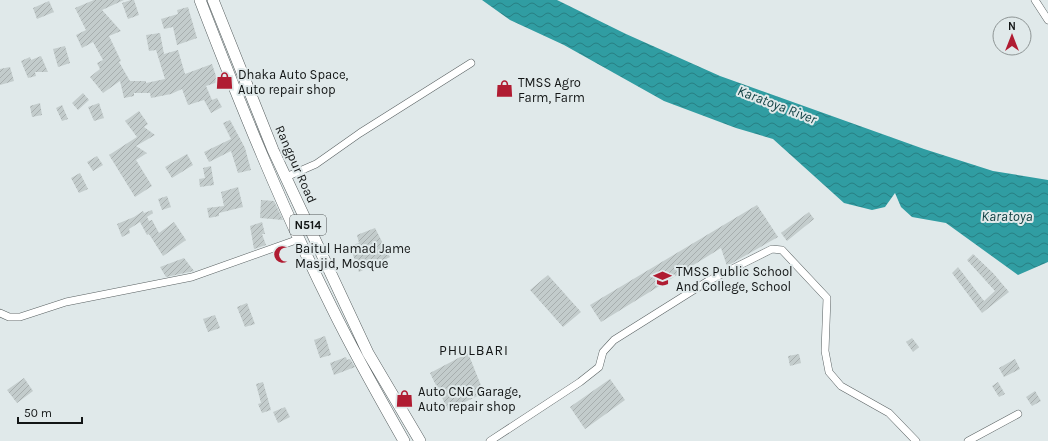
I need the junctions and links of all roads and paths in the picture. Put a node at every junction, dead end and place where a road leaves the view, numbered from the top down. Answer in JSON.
{"nodes":[{"id":1,"x":200,"y":0,"type":"edge"},
{"id":2,"x":213,"y":0,"type":"edge"},
{"id":3,"x":1035,"y":0,"type":"edge"},
{"id":4,"x":1048,"y":20,"type":"edge"},
{"id":5,"x":471,"y":63,"type":"dead end"},
{"id":6,"x":286,"y":177,"type":"junction"},
{"id":7,"x":299,"y":239,"type":"junction"},
{"id":8,"x":0,"y":313,"type":"edge"},
{"id":9,"x":1018,"y":414,"type":"dead end"},
{"id":10,"x":404,"y":441,"type":"edge"},
{"id":11,"x":420,"y":441,"type":"edge"},
{"id":12,"x":490,"y":441,"type":"edge"},
{"id":13,"x":916,"y":441,"type":"edge"},
{"id":14,"x":968,"y":441,"type":"edge"}],
"edges":[{"from":1,"to":7,"type":"highway","name":"Rangpur Road","number":"N514"},
{"from":2,"to":6,"type":"highway","name":"Rangpur Road","number":"N514"},
{"from":3,"to":4,"type":"street"},
{"from":5,"to":6,"type":"street"},
{"from":6,"to":11,"type":"highway","name":"Rangpur Road","number":"N514"},
{"from":7,"to":8,"type":"street"},
{"from":7,"to":10,"type":"highway","name":"Rangpur Road","number":"N514"},
{"from":9,"to":14,"type":"street"},
{"from":12,"to":13,"type":"street"}]}
